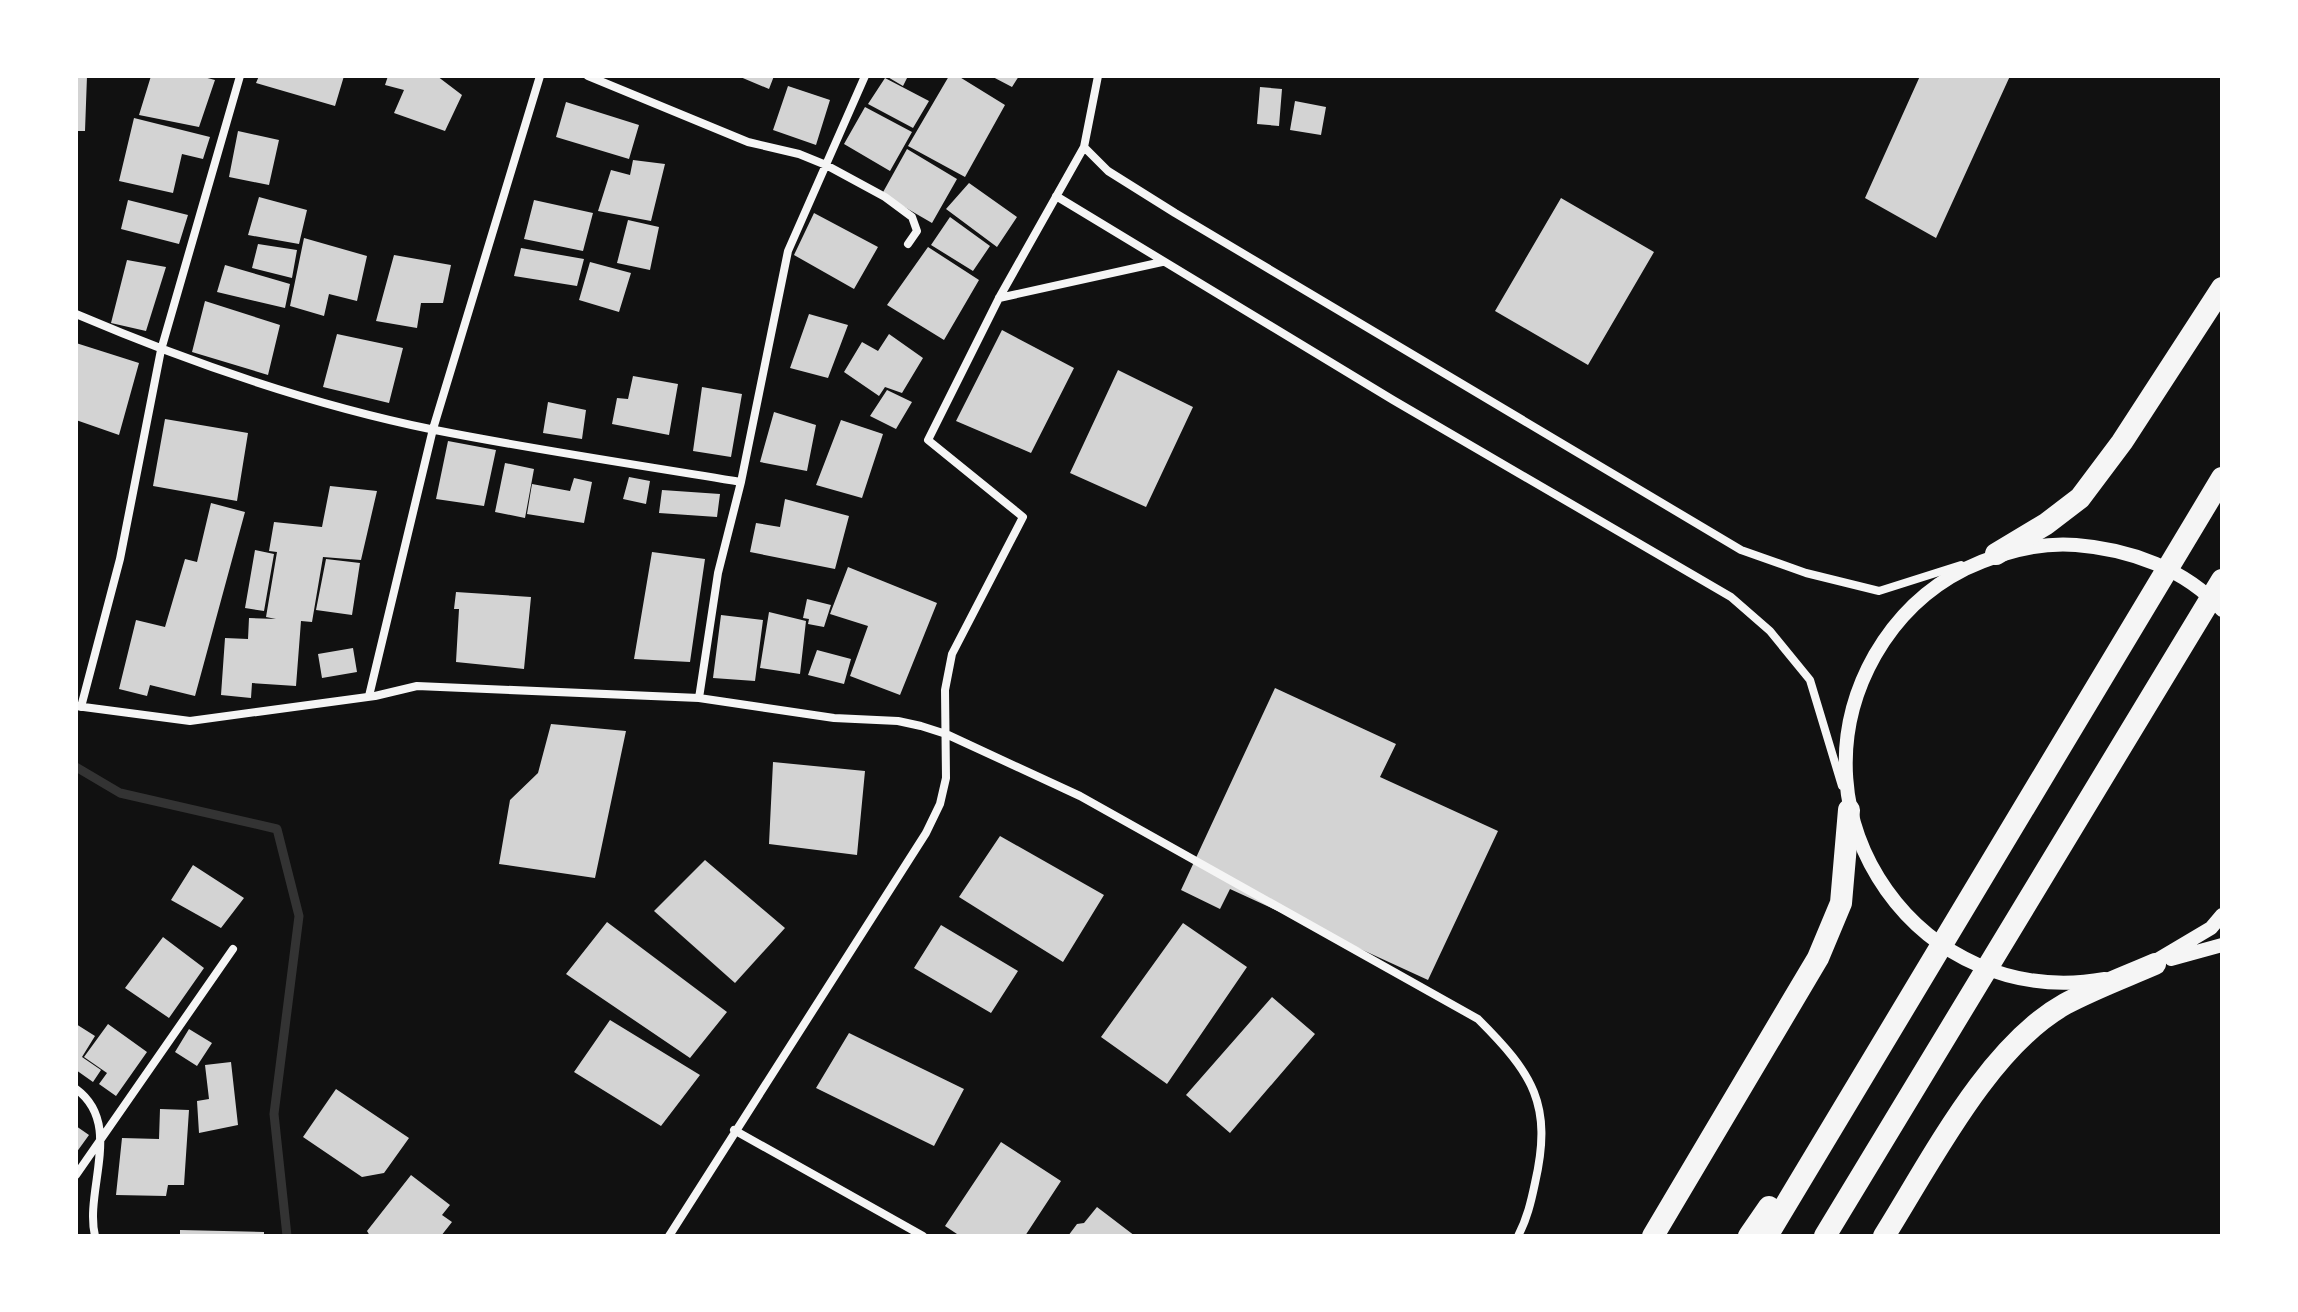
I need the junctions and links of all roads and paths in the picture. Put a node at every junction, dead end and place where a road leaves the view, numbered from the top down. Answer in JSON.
{"nodes":[{"id":1,"x":240,"y":76,"type":"edge"},
{"id":2,"x":540,"y":76,"type":"edge"},
{"id":3,"x":588,"y":76,"type":"edge"},
{"id":4,"x":865,"y":76,"type":"edge"},
{"id":5,"x":1098,"y":76,"type":"edge"},
{"id":6,"x":1084,"y":147,"type":"junction"},
{"id":7,"x":826,"y":165,"type":"junction"},
{"id":8,"x":1056,"y":196,"type":"junction"},
{"id":9,"x":908,"y":244,"type":"dead end"},
{"id":10,"x":1162,"y":262,"type":"junction"},
{"id":11,"x":2222,"y":288,"type":"edge"},
{"id":12,"x":999,"y":298,"type":"junction"},
{"id":13,"x":76,"y":314,"type":"edge"},
{"id":14,"x":161,"y":350,"type":"junction"},
{"id":15,"x":433,"y":429,"type":"junction"},
{"id":16,"x":2222,"y":478,"type":"edge"},
{"id":17,"x":741,"y":482,"type":"junction"},
{"id":18,"x":1996,"y":554,"type":"junction"},
{"id":19,"x":2222,"y":580,"type":"edge"},
{"id":20,"x":2222,"y":610,"type":"edge"},
{"id":21,"x":369,"y":696,"type":"junction"},
{"id":22,"x":699,"y":698,"type":"junction"},
{"id":23,"x":79,"y":707,"type":"edge"},
{"id":24,"x":946,"y":734,"type":"junction"},
{"id":25,"x":1849,"y":810,"type":"junction"},
{"id":26,"x":2222,"y":915,"type":"edge"},
{"id":27,"x":2222,"y":945,"type":"edge"},
{"id":28,"x":233,"y":949,"type":"dead end"},
{"id":29,"x":2155,"y":964,"type":"junction"},
{"id":30,"x":1919,"y":983,"type":"junction"},
{"id":31,"x":76,"y":1089,"type":"edge"},
{"id":32,"x":734,"y":1130,"type":"junction"},
{"id":33,"x":100,"y":1142,"type":"junction"},
{"id":34,"x":76,"y":1175,"type":"edge"},
{"id":35,"x":95,"y":1236,"type":"edge"},
{"id":36,"x":669,"y":1236,"type":"edge"},
{"id":37,"x":923,"y":1236,"type":"edge"},
{"id":38,"x":1518,"y":1236,"type":"edge"},
{"id":39,"x":1653,"y":1236,"type":"edge"},
{"id":40,"x":1749,"y":1236,"type":"edge"},
{"id":41,"x":1767,"y":1236,"type":"edge"},
{"id":42,"x":1825,"y":1236,"type":"edge"},
{"id":43,"x":1884,"y":1236,"type":"edge"}],
"edges":[{"from":1,"to":14,"type":"street"},
{"from":2,"to":15,"type":"street"},
{"from":3,"to":7,"type":"street"},
{"from":4,"to":7,"type":"street"},
{"from":5,"to":6,"type":"street"},
{"from":6,"to":8,"type":"street"},
{"from":6,"to":18,"type":"street"},
{"from":7,"to":9,"type":"street"},
{"from":7,"to":17,"type":"street"},
{"from":8,"to":10,"type":"street"},
{"from":8,"to":12,"type":"street"},
{"from":10,"to":12,"type":"street"},
{"from":10,"to":25,"type":"street"},
{"from":11,"to":18,"type":"highway"},
{"from":12,"to":24,"type":"street"},
{"from":13,"to":14,"type":"street"},
{"from":14,"to":15,"type":"street"},
{"from":14,"to":23,"type":"street"},
{"from":15,"to":17,"type":"street"},
{"from":15,"to":21,"type":"street"},
{"from":16,"to":30,"type":"highway"},
{"from":17,"to":22,"type":"street"},
{"from":18,"to":20,"type":"street"},
{"from":18,"to":25,"type":"street"},
{"from":19,"to":42,"type":"highway"},
{"from":21,"to":22,"type":"street"},
{"from":21,"to":23,"type":"street"},
{"from":22,"to":24,"type":"street"},
{"from":24,"to":32,"type":"street"},
{"from":24,"to":38,"type":"street"},
{"from":25,"to":29,"type":"street"},
{"from":25,"to":39,"type":"highway"},
{"from":26,"to":29,"type":"street"},
{"from":27,"to":29,"type":"street"},
{"from":28,"to":33,"type":"street"},
{"from":29,"to":43,"type":"highway"},
{"from":30,"to":40,"type":"highway"},
{"from":30,"to":41,"type":"highway"},
{"from":31,"to":33,"type":"street"},
{"from":32,"to":36,"type":"street"},
{"from":32,"to":37,"type":"street"},
{"from":33,"to":34,"type":"street"},
{"from":33,"to":35,"type":"street"}]}
